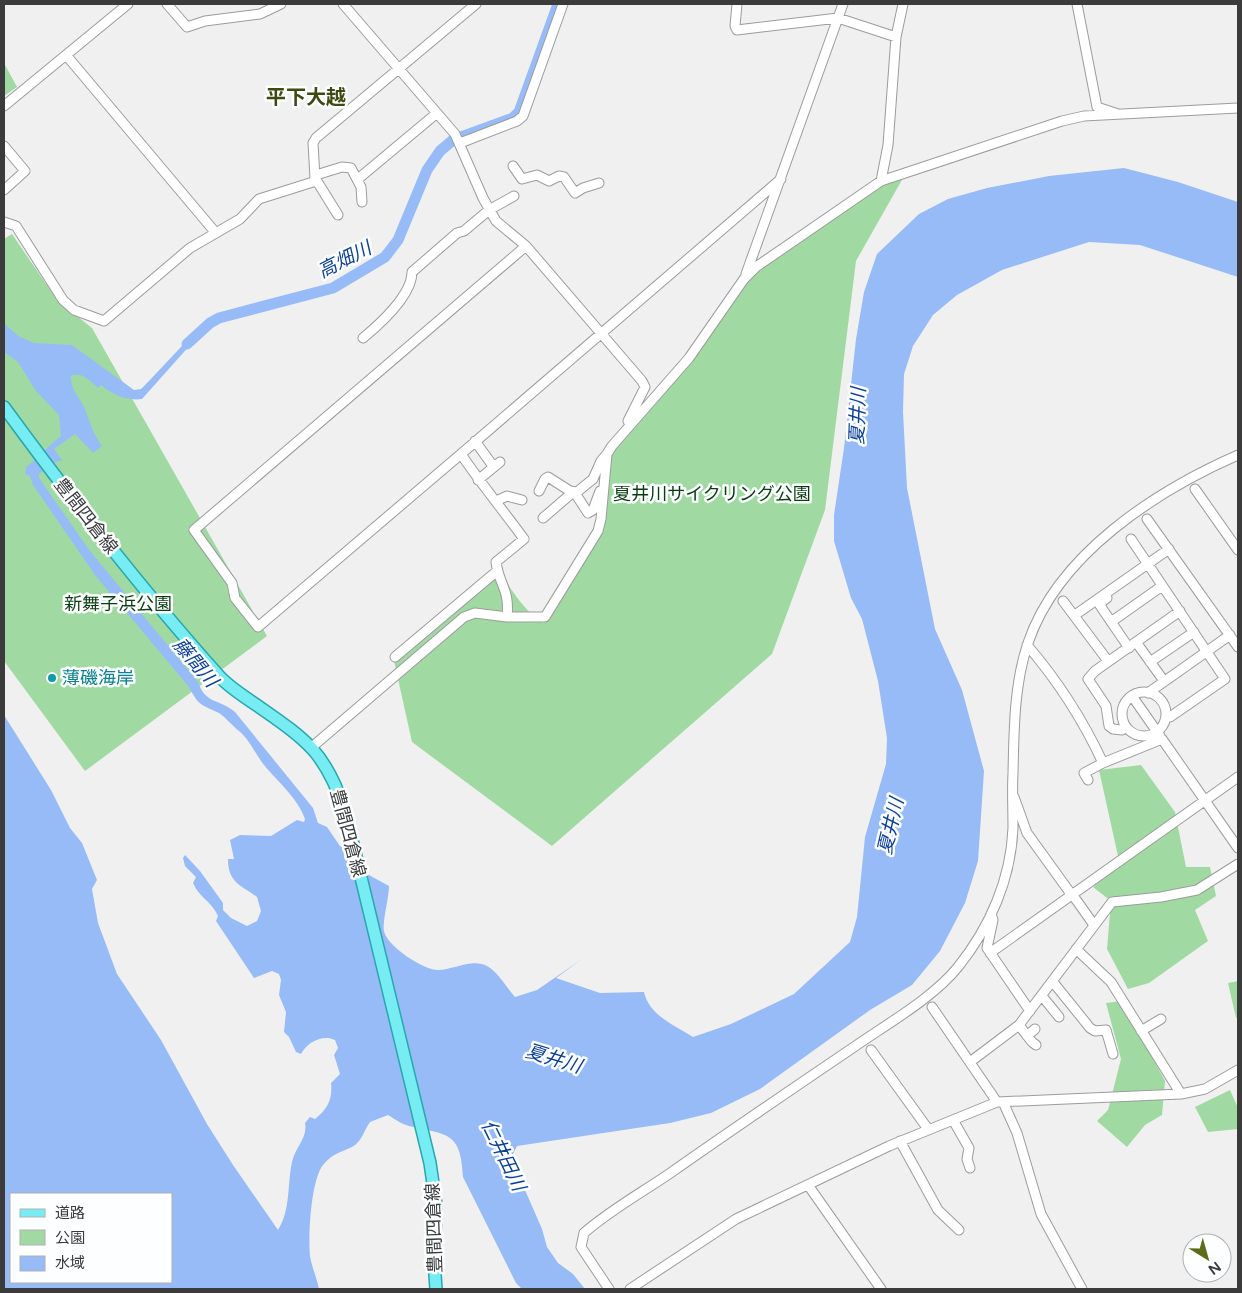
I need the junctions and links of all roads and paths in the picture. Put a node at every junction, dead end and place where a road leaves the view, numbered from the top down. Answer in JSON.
{"nodes":[{"id":1,"x":128,"y":4,"type":"edge"},
{"id":2,"x":167,"y":4,"type":"edge"},
{"id":3,"x":281,"y":4,"type":"edge"},
{"id":4,"x":343,"y":4,"type":"edge"},
{"id":5,"x":476,"y":4,"type":"edge"},
{"id":6,"x":563,"y":4,"type":"edge"},
{"id":7,"x":736,"y":4,"type":"edge"},
{"id":8,"x":843,"y":4,"type":"edge"},
{"id":9,"x":903,"y":4,"type":"edge"},
{"id":10,"x":1077,"y":4,"type":"edge"},
{"id":11,"x":838,"y":18,"type":"junction"},
{"id":12,"x":896,"y":38,"type":"junction"},
{"id":13,"x":66,"y":55,"type":"junction"},
{"id":14,"x":400,"y":70,"type":"junction"},
{"id":15,"x":4,"y":106,"type":"edge"},
{"id":16,"x":1238,"y":108,"type":"edge"},
{"id":17,"x":437,"y":113,"type":"junction"},
{"id":18,"x":1119,"y":115,"type":"junction"},
{"id":19,"x":458,"y":139,"type":"junction"},
{"id":20,"x":4,"y":146,"type":"edge"},
{"id":21,"x":514,"y":166,"type":"dead end"},
{"id":22,"x":316,"y":177,"type":"junction"},
{"id":23,"x":358,"y":179,"type":"junction"},
{"id":24,"x":781,"y":179,"type":"junction"},
{"id":25,"x":881,"y":181,"type":"junction"},
{"id":26,"x":599,"y":183,"type":"dead end"},
{"id":27,"x":4,"y":190,"type":"edge"},
{"id":28,"x":514,"y":196,"type":"dead end"},
{"id":29,"x":362,"y":202,"type":"dead end"},
{"id":30,"x":489,"y":210,"type":"junction"},
{"id":31,"x":338,"y":216,"type":"dead end"},
{"id":32,"x":4,"y":222,"type":"edge"},
{"id":33,"x":215,"y":232,"type":"junction"},
{"id":34,"x":526,"y":246,"type":"junction"},
{"id":35,"x":744,"y":279,"type":"junction"},
{"id":36,"x":602,"y":332,"type":"junction"},
{"id":37,"x":363,"y":338,"type":"dead end"},
{"id":38,"x":4,"y":407,"type":"edge"},
{"id":39,"x":626,"y":428,"type":"junction"},
{"id":40,"x":475,"y":441,"type":"junction"},
{"id":41,"x":461,"y":454,"type":"junction"},
{"id":42,"x":607,"y":454,"type":"junction"},
{"id":43,"x":1238,"y":455,"type":"edge"},
{"id":44,"x":478,"y":480,"type":"junction"},
{"id":45,"x":602,"y":489,"type":"junction"},
{"id":46,"x":1195,"y":489,"type":"dead end"},
{"id":47,"x":539,"y":491,"type":"dead end"},
{"id":48,"x":574,"y":493,"type":"junction"},
{"id":49,"x":522,"y":500,"type":"dead end"},
{"id":50,"x":496,"y":501,"type":"junction"},
{"id":51,"x":543,"y":518,"type":"dead end"},
{"id":52,"x":1147,"y":519,"type":"dead end"},
{"id":53,"x":1131,"y":539,"type":"dead end"},
{"id":54,"x":1169,"y":549,"type":"junction"},
{"id":55,"x":1238,"y":550,"type":"edge"},
{"id":56,"x":1148,"y":566,"type":"junction"},
{"id":57,"x":497,"y":571,"type":"junction"},
{"id":58,"x":1162,"y":586,"type":"junction"},
{"id":59,"x":1063,"y":601,"type":"dead end"},
{"id":60,"x":1180,"y":612,"type":"junction"},
{"id":61,"x":1074,"y":616,"type":"junction"},
{"id":62,"x":507,"y":617,"type":"junction"},
{"id":63,"x":1111,"y":622,"type":"junction"},
{"id":64,"x":1194,"y":632,"type":"junction"},
{"id":65,"x":1230,"y":635,"type":"junction"},
{"id":66,"x":1027,"y":645,"type":"junction"},
{"id":67,"x":1132,"y":645,"type":"junction"},
{"id":68,"x":1238,"y":647,"type":"edge"},
{"id":69,"x":1207,"y":651,"type":"junction"},
{"id":70,"x":395,"y":658,"type":"dead end"},
{"id":71,"x":1108,"y":661,"type":"junction"},
{"id":72,"x":1150,"y":662,"type":"junction"},
{"id":73,"x":1164,"y":682,"type":"junction"},
{"id":74,"x":1148,"y":693,"type":"junction"},
{"id":75,"x":1132,"y":696,"type":"junction"},
{"id":76,"x":1166,"y":717,"type":"junction"},
{"id":77,"x":1126,"y":727,"type":"junction"},
{"id":78,"x":1160,"y":735,"type":"junction"},
{"id":79,"x":312,"y":747,"type":"junction"},
{"id":80,"x":1103,"y":763,"type":"junction"},
{"id":81,"x":1238,"y":777,"type":"edge"},
{"id":82,"x":1088,"y":780,"type":"dead end"},
{"id":83,"x":1013,"y":794,"type":"junction"},
{"id":84,"x":1205,"y":800,"type":"junction"},
{"id":85,"x":1238,"y":848,"type":"edge"},
{"id":86,"x":1238,"y":864,"type":"edge"},
{"id":87,"x":1072,"y":894,"type":"junction"},
{"id":88,"x":991,"y":914,"type":"junction"},
{"id":89,"x":1094,"y":925,"type":"junction"},
{"id":90,"x":1076,"y":949,"type":"junction"},
{"id":91,"x":990,"y":953,"type":"junction"},
{"id":92,"x":1053,"y":982,"type":"junction"},
{"id":93,"x":1042,"y":996,"type":"junction"},
{"id":94,"x":932,"y":1008,"type":"dead end"},
{"id":95,"x":1030,"y":1010,"type":"junction"},
{"id":96,"x":1059,"y":1017,"type":"dead end"},
{"id":97,"x":1161,"y":1019,"type":"dead end"},
{"id":98,"x":1019,"y":1025,"type":"junction"},
{"id":99,"x":1036,"y":1029,"type":"dead end"},
{"id":100,"x":1141,"y":1031,"type":"junction"},
{"id":101,"x":1027,"y":1036,"type":"junction"},
{"id":102,"x":1036,"y":1045,"type":"dead end"},
{"id":103,"x":871,"y":1050,"type":"dead end"},
{"id":104,"x":1114,"y":1054,"type":"dead end"},
{"id":105,"x":970,"y":1062,"type":"junction"},
{"id":106,"x":1238,"y":1070,"type":"edge"},
{"id":107,"x":1181,"y":1094,"type":"junction"},
{"id":108,"x":1000,"y":1102,"type":"junction"},
{"id":109,"x":953,"y":1120,"type":"junction"},
{"id":110,"x":928,"y":1130,"type":"junction"},
{"id":111,"x":900,"y":1141,"type":"junction"},
{"id":112,"x":970,"y":1168,"type":"dead end"},
{"id":113,"x":808,"y":1185,"type":"junction"},
{"id":114,"x":959,"y":1230,"type":"dead end"},
{"id":115,"x":436,"y":1289,"type":"edge"},
{"id":116,"x":609,"y":1289,"type":"edge"},
{"id":117,"x":630,"y":1289,"type":"edge"},
{"id":118,"x":880,"y":1289,"type":"edge"},
{"id":119,"x":1082,"y":1289,"type":"edge"}],
"edges":[{"from":1,"to":13,"type":"street"},
{"from":2,"to":3,"type":"street"},
{"from":4,"to":14,"type":"street"},
{"from":5,"to":14,"type":"street"},
{"from":6,"to":19,"type":"street"},
{"from":7,"to":11,"type":"street"},
{"from":8,"to":11,"type":"street"},
{"from":9,"to":12,"type":"street"},
{"from":10,"to":18,"type":"street"},
{"from":11,"to":12,"type":"street"},
{"from":11,"to":24,"type":"street"},
{"from":12,"to":25,"type":"street"},
{"from":13,"to":15,"type":"street"},
{"from":13,"to":33,"type":"street"},
{"from":14,"to":17,"type":"street"},
{"from":14,"to":22,"type":"street"},
{"from":16,"to":18,"type":"street"},
{"from":17,"to":19,"type":"street"},
{"from":17,"to":23,"type":"street"},
{"from":18,"to":25,"type":"street"},
{"from":19,"to":30,"type":"street"},
{"from":20,"to":27,"type":"street"},
{"from":21,"to":26,"type":"street"},
{"from":22,"to":23,"type":"street"},
{"from":22,"to":31,"type":"street"},
{"from":22,"to":33,"type":"street"},
{"from":23,"to":29,"type":"street"},
{"from":24,"to":35,"type":"street"},
{"from":24,"to":36,"type":"street"},
{"from":25,"to":35,"type":"street"},
{"from":28,"to":30,"type":"street"},
{"from":30,"to":34,"type":"street"},
{"from":30,"to":37,"type":"street"},
{"from":32,"to":33,"type":"street"},
{"from":34,"to":36,"type":"street"},
{"from":34,"to":41,"type":"street"},
{"from":35,"to":39,"type":"street"},
{"from":36,"to":39,"type":"street"},
{"from":36,"to":40,"type":"street"},
{"from":38,"to":79,"type":"main road","name":"豊間四倉線"},
{"from":39,"to":42,"type":"street"},
{"from":40,"to":41,"type":"street"},
{"from":40,"to":44,"type":"street"},
{"from":41,"to":44,"type":"street"},
{"from":42,"to":45,"type":"street"},
{"from":42,"to":48,"type":"street"},
{"from":43,"to":66,"type":"street"},
{"from":44,"to":50,"type":"street"},
{"from":45,"to":48,"type":"street"},
{"from":45,"to":62,"type":"street"},
{"from":46,"to":55,"type":"street"},
{"from":47,"to":48,"type":"street"},
{"from":48,"to":51,"type":"street"},
{"from":49,"to":50,"type":"street"},
{"from":50,"to":57,"type":"street"},
{"from":52,"to":54,"type":"street"},
{"from":53,"to":56,"type":"street"},
{"from":54,"to":56,"type":"street"},
{"from":54,"to":65,"type":"street"},
{"from":56,"to":58,"type":"street"},
{"from":56,"to":61,"type":"street"},
{"from":56,"to":63,"type":"street"},
{"from":57,"to":62,"type":"street"},
{"from":57,"to":70,"type":"street"},
{"from":58,"to":60,"type":"street"},
{"from":58,"to":63,"type":"street"},
{"from":59,"to":61,"type":"street"},
{"from":60,"to":64,"type":"street"},
{"from":60,"to":67,"type":"street"},
{"from":61,"to":71,"type":"street"},
{"from":62,"to":79,"type":"street"},
{"from":63,"to":67,"type":"street"},
{"from":64,"to":69,"type":"street"},
{"from":64,"to":72,"type":"street"},
{"from":65,"to":68,"type":"street"},
{"from":65,"to":69,"type":"street"},
{"from":66,"to":80,"type":"street"},
{"from":66,"to":83,"type":"street"},
{"from":67,"to":71,"type":"street"},
{"from":67,"to":72,"type":"street"},
{"from":69,"to":73,"type":"street"},
{"from":69,"to":76,"type":"street"},
{"from":71,"to":77,"type":"street"},
{"from":72,"to":73,"type":"street"},
{"from":73,"to":74,"type":"street"},
{"from":74,"to":75,"type":"street"},
{"from":74,"to":76,"type":"street"},
{"from":75,"to":77,"type":"street"},
{"from":75,"to":78,"type":"street"},
{"from":76,"to":78,"type":"street"},
{"from":77,"to":78,"type":"street"},
{"from":78,"to":80,"type":"street"},
{"from":78,"to":84,"type":"street"},
{"from":79,"to":115,"type":"main road","name":"豊間四倉線"},
{"from":80,"to":82,"type":"street"},
{"from":81,"to":84,"type":"street"},
{"from":83,"to":87,"type":"street"},
{"from":83,"to":88,"type":"street"},
{"from":84,"to":85,"type":"street"},
{"from":84,"to":87,"type":"street"},
{"from":86,"to":89,"type":"street"},
{"from":87,"to":89,"type":"street"},
{"from":87,"to":91,"type":"street"},
{"from":88,"to":91,"type":"street"},
{"from":88,"to":116,"type":"street"},
{"from":89,"to":90,"type":"street"},
{"from":90,"to":92,"type":"street"},
{"from":90,"to":100,"type":"street"},
{"from":91,"to":95,"type":"street"},
{"from":92,"to":93,"type":"street"},
{"from":92,"to":104,"type":"street"},
{"from":93,"to":95,"type":"street"},
{"from":93,"to":96,"type":"street"},
{"from":94,"to":105,"type":"street"},
{"from":95,"to":98,"type":"street"},
{"from":97,"to":100,"type":"street"},
{"from":98,"to":101,"type":"street"},
{"from":98,"to":105,"type":"street"},
{"from":99,"to":101,"type":"street"},
{"from":100,"to":107,"type":"street"},
{"from":101,"to":102,"type":"street"},
{"from":103,"to":110,"type":"street"},
{"from":105,"to":108,"type":"street"},
{"from":106,"to":107,"type":"street"},
{"from":107,"to":108,"type":"street"},
{"from":108,"to":109,"type":"street"},
{"from":108,"to":119,"type":"street"},
{"from":109,"to":110,"type":"street"},
{"from":109,"to":112,"type":"street"},
{"from":110,"to":111,"type":"street"},
{"from":111,"to":113,"type":"street"},
{"from":111,"to":114,"type":"street"},
{"from":113,"to":117,"type":"street"},
{"from":113,"to":118,"type":"street"}]}
